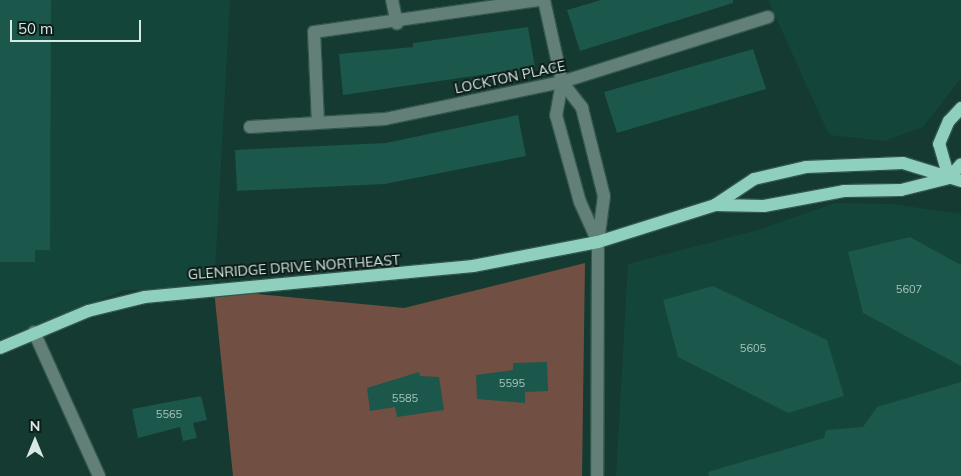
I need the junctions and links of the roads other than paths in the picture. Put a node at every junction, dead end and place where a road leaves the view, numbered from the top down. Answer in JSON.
{"nodes":[{"id":1,"x":392,"y":0,"type":"edge"},
{"id":2,"x":538,"y":0,"type":"edge"},
{"id":3,"x":544,"y":0,"type":"edge"},
{"id":4,"x":768,"y":17,"type":"dead end"},
{"id":5,"x":397,"y":23,"type":"junction"},
{"id":6,"x":562,"y":82,"type":"junction"},
{"id":7,"x":961,"y":108,"type":"edge"},
{"id":8,"x":318,"y":123,"type":"junction"},
{"id":9,"x":250,"y":127,"type":"dead end"},
{"id":10,"x":961,"y":164,"type":"edge"},
{"id":11,"x":955,"y":180,"type":"edge"},
{"id":12,"x":715,"y":205,"type":"junction"},
{"id":13,"x":598,"y":242,"type":"junction"},
{"id":14,"x":34,"y":332,"type":"junction"},
{"id":15,"x":0,"y":348,"type":"edge"},
{"id":16,"x":99,"y":476,"type":"edge"},
{"id":17,"x":597,"y":476,"type":"edge"}],
"edges":[{"from":1,"to":5,"type":"street"},
{"from":2,"to":5,"type":"street"},
{"from":3,"to":6,"type":"street"},
{"from":4,"to":6,"type":"street","name":"LOCKTON PLACE"},
{"from":5,"to":8,"type":"street"},
{"from":6,"to":8,"type":"street","name":"LOCKTON PLACE"},
{"from":6,"to":13,"type":"street"},
{"from":6,"to":13,"type":"street"},
{"from":7,"to":11,"type":"main road"},
{"from":8,"to":9,"type":"street","name":"LOCKTON PLACE"},
{"from":10,"to":11,"type":"main road"},
{"from":11,"to":12,"type":"main road"},
{"from":11,"to":12,"type":"main road"},
{"from":12,"to":13,"type":"main road","name":"GLENRIDGE DRIVE NORTHEAST"},
{"from":13,"to":14,"type":"main road","name":"GLENRIDGE DRIVE NORTHEAST"},
{"from":13,"to":17,"type":"street"},
{"from":14,"to":15,"type":"main road","name":"GLENRIDGE DRIVE NORTHEAST"},
{"from":14,"to":16,"type":"street"}]}
